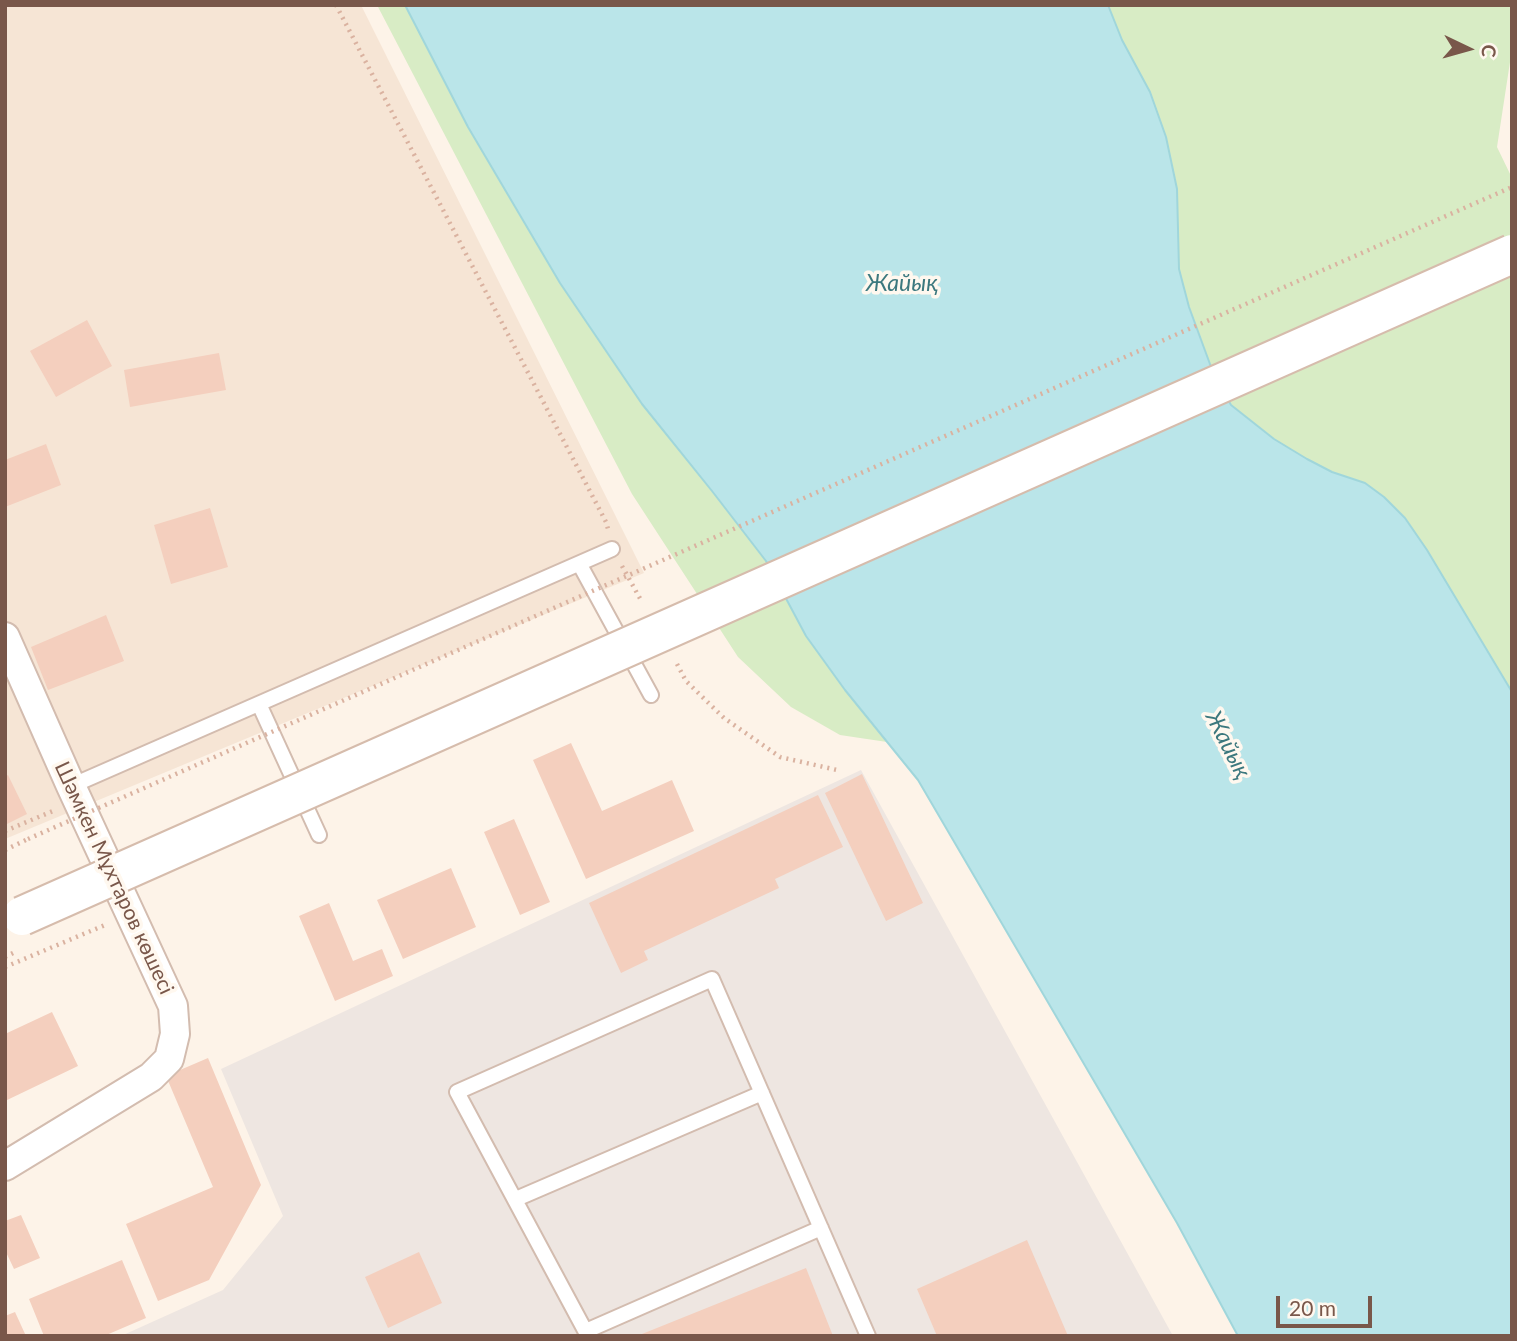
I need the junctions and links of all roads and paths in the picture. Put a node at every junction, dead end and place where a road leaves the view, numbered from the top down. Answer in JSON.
{"nodes":[{"id":1,"x":336,"y":5,"type":"edge"},
{"id":2,"x":1512,"y":187,"type":"edge"},
{"id":3,"x":1512,"y":254,"type":"edge"},
{"id":4,"x":612,"y":549,"type":"junction"},
{"id":5,"x":580,"y":565,"type":"junction"},
{"id":6,"x":646,"y":609,"type":"dead end"},
{"id":7,"x":5,"y":637,"type":"edge"},
{"id":8,"x":673,"y":657,"type":"dead end"},
{"id":9,"x":651,"y":695,"type":"dead end"},
{"id":10,"x":259,"y":704,"type":"junction"},
{"id":11,"x":837,"y":770,"type":"dead end"},
{"id":12,"x":71,"y":786,"type":"junction"},
{"id":13,"x":5,"y":831,"type":"edge"},
{"id":14,"x":319,"y":835,"type":"dead end"},
{"id":15,"x":5,"y":850,"type":"edge"},
{"id":16,"x":131,"y":915,"type":"junction"},
{"id":17,"x":22,"y":916,"type":"dead end"},
{"id":18,"x":5,"y":967,"type":"edge"},
{"id":19,"x":762,"y":1093,"type":"junction"},
{"id":20,"x":5,"y":1166,"type":"edge"},
{"id":21,"x":516,"y":1199,"type":"junction"},
{"id":22,"x":821,"y":1228,"type":"junction"},
{"id":23,"x":587,"y":1333,"type":"edge"},
{"id":24,"x":868,"y":1336,"type":"edge"}],
"edges":[{"from":1,"to":4,"type":"path"},
{"from":2,"to":15,"type":"path","bridge":true},
{"from":3,"to":17,"type":"main road","bridge":true},
{"from":4,"to":5,"type":"lane"},
{"from":4,"to":6,"type":"path"},
{"from":5,"to":9,"type":"lane"},
{"from":5,"to":10,"type":"lane"},
{"from":7,"to":12,"type":"street","name":"Шәмкен Мұхтаров көшесі"},
{"from":8,"to":11,"type":"path"},
{"from":10,"to":12,"type":"lane"},
{"from":10,"to":14,"type":"lane"},
{"from":12,"to":13,"type":"path"},
{"from":12,"to":16,"type":"street","name":"Шәмкен Мұхтаров көшесі"},
{"from":16,"to":18,"type":"path"},
{"from":16,"to":20,"type":"street","name":"Шәмкен Мұхтаров көшесі"},
{"from":19,"to":21,"type":"lane"},
{"from":19,"to":21,"type":"lane"},
{"from":19,"to":22,"type":"lane"},
{"from":21,"to":23,"type":"lane"},
{"from":22,"to":23,"type":"lane"},
{"from":22,"to":24,"type":"lane"}]}
